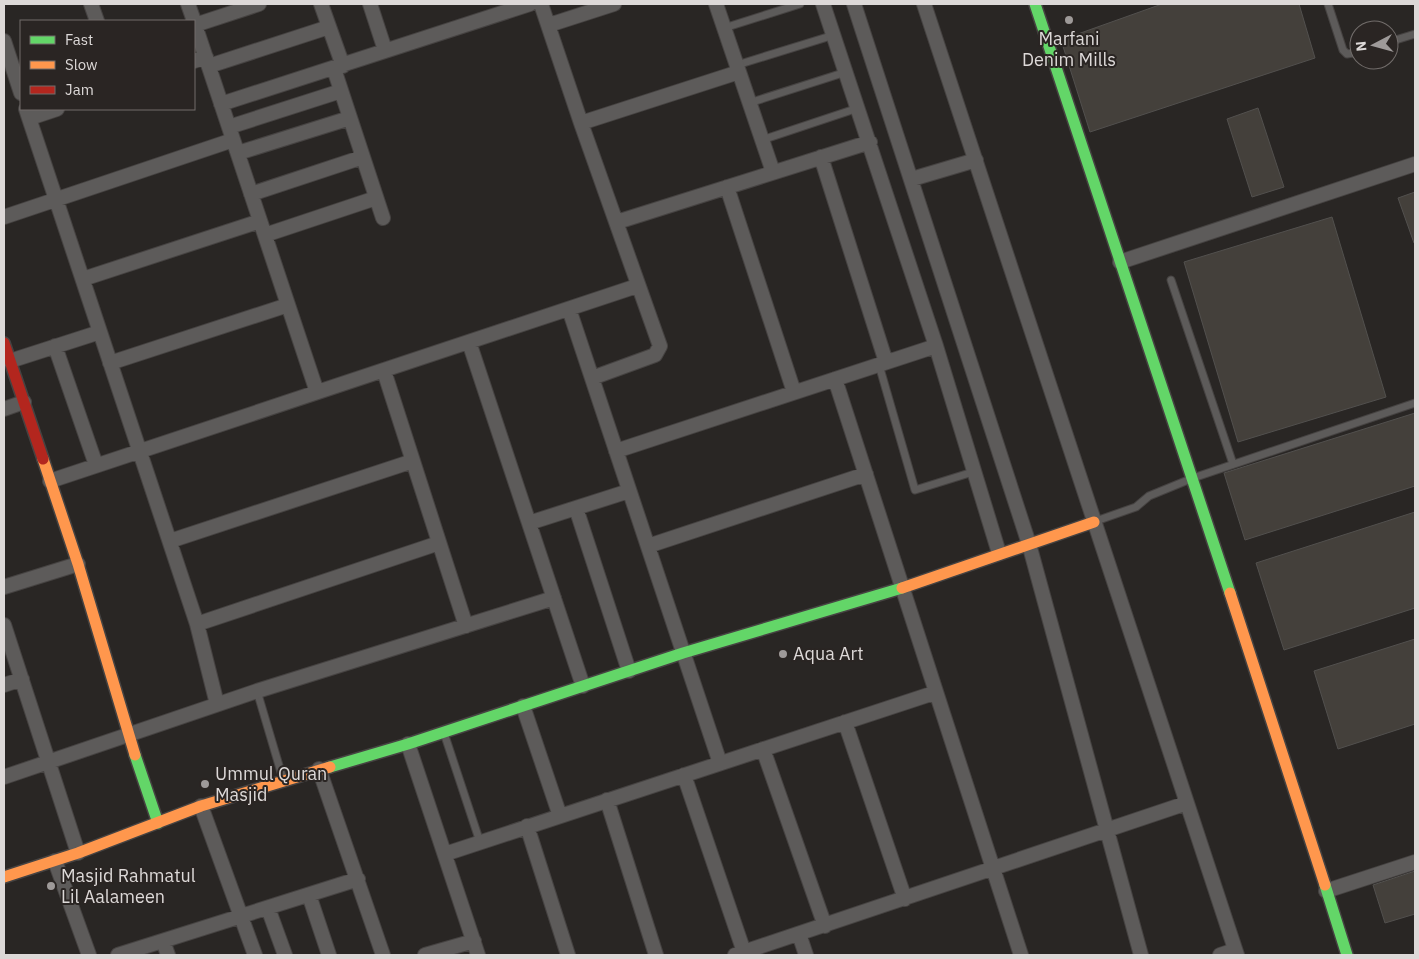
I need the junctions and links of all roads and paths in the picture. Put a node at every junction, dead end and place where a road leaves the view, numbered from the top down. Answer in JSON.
{"nodes":[{"id":1,"x":91,"y":4,"type":"edge"},
{"id":2,"x":188,"y":4,"type":"edge"},
{"id":3,"x":259,"y":4,"type":"edge"},
{"id":4,"x":321,"y":4,"type":"edge"},
{"id":5,"x":370,"y":4,"type":"edge"},
{"id":6,"x":530,"y":4,"type":"edge"},
{"id":7,"x":541,"y":4,"type":"edge"},
{"id":8,"x":614,"y":4,"type":"edge"},
{"id":9,"x":716,"y":4,"type":"edge"},
{"id":10,"x":800,"y":4,"type":"edge"},
{"id":11,"x":823,"y":4,"type":"edge"},
{"id":12,"x":854,"y":4,"type":"edge"},
{"id":13,"x":924,"y":4,"type":"edge"},
{"id":14,"x":1035,"y":4,"type":"edge"},
{"id":15,"x":1328,"y":4,"type":"edge"},
{"id":16,"x":97,"y":20,"type":"edge"},
{"id":17,"x":193,"y":20,"type":"edge"},
{"id":18,"x":195,"y":23,"type":"edge"},
{"id":19,"x":548,"y":25,"type":"junction"},
{"id":20,"x":195,"y":27,"type":"edge"},
{"id":21,"x":329,"y":27,"type":"junction"},
{"id":22,"x":724,"y":28,"type":"junction"},
{"id":23,"x":1415,"y":34,"type":"edge"},
{"id":24,"x":834,"y":35,"type":"junction"},
{"id":25,"x":1399,"y":39,"type":"edge"},
{"id":26,"x":4,"y":41,"type":"edge"},
{"id":27,"x":385,"y":50,"type":"junction"},
{"id":28,"x":1349,"y":54,"type":"edge"},
{"id":29,"x":203,"y":62,"type":"edge"},
{"id":30,"x":338,"y":67,"type":"junction"},
{"id":31,"x":738,"y":68,"type":"junction"},
{"id":32,"x":846,"y":72,"type":"junction"},
{"id":33,"x":20,"y":90,"type":"edge"},
{"id":34,"x":341,"y":91,"type":"junction"},
{"id":35,"x":749,"y":103,"type":"junction"},
{"id":36,"x":221,"y":104,"type":"junction"},
{"id":37,"x":858,"y":108,"type":"junction"},
{"id":38,"x":51,"y":110,"type":"edge"},
{"id":39,"x":28,"y":114,"type":"edge"},
{"id":40,"x":350,"y":118,"type":"junction"},
{"id":41,"x":580,"y":123,"type":"junction"},
{"id":42,"x":233,"y":140,"type":"junction"},
{"id":43,"x":762,"y":140,"type":"junction"},
{"id":44,"x":870,"y":142,"type":"junction"},
{"id":45,"x":363,"y":157,"type":"junction"},
{"id":46,"x":821,"y":157,"type":"junction"},
{"id":47,"x":976,"y":160,"type":"junction"},
{"id":48,"x":1415,"y":164,"type":"edge"},
{"id":49,"x":773,"y":172,"type":"junction"},
{"id":50,"x":912,"y":179,"type":"junction"},
{"id":51,"x":727,"y":187,"type":"junction"},
{"id":52,"x":251,"y":194,"type":"junction"},
{"id":53,"x":376,"y":198,"type":"junction"},
{"id":54,"x":56,"y":200,"type":"junction"},
{"id":55,"x":4,"y":217,"type":"edge"},
{"id":56,"x":383,"y":218,"type":"dead end"},
{"id":57,"x":260,"y":221,"type":"junction"},
{"id":58,"x":616,"y":222,"type":"junction"},
{"id":59,"x":265,"y":235,"type":"junction"},
{"id":60,"x":1120,"y":262,"type":"junction"},
{"id":61,"x":83,"y":278,"type":"junction"},
{"id":62,"x":1171,"y":280,"type":"dead end"},
{"id":63,"x":637,"y":286,"type":"junction"},
{"id":64,"x":288,"y":305,"type":"junction"},
{"id":65,"x":569,"y":309,"type":"junction"},
{"id":66,"x":100,"y":332,"type":"junction"},
{"id":67,"x":469,"y":342,"type":"junction"},
{"id":68,"x":4,"y":343,"type":"edge"},
{"id":69,"x":55,"y":346,"type":"junction"},
{"id":70,"x":936,"y":346,"type":"junction"},
{"id":71,"x":10,"y":361,"type":"junction"},
{"id":72,"x":110,"y":363,"type":"junction"},
{"id":73,"x":882,"y":363,"type":"junction"},
{"id":74,"x":384,"y":371,"type":"junction"},
{"id":75,"x":592,"y":378,"type":"junction"},
{"id":76,"x":835,"y":379,"type":"junction"},
{"id":77,"x":318,"y":392,"type":"junction"},
{"id":78,"x":794,"y":392,"type":"junction"},
{"id":79,"x":24,"y":402,"type":"junction"},
{"id":80,"x":1415,"y":403,"type":"edge"},
{"id":81,"x":4,"y":409,"type":"edge"},
{"id":82,"x":139,"y":450,"type":"junction"},
{"id":83,"x":616,"y":451,"type":"junction"},
{"id":84,"x":413,"y":461,"type":"junction"},
{"id":85,"x":1233,"y":464,"type":"junction"},
{"id":86,"x":96,"y":465,"type":"junction"},
{"id":87,"x":976,"y":471,"type":"junction"},
{"id":88,"x":866,"y":474,"type":"junction"},
{"id":89,"x":1193,"y":478,"type":"junction"},
{"id":90,"x":50,"y":481,"type":"junction"},
{"id":91,"x":629,"y":491,"type":"junction"},
{"id":92,"x":576,"y":508,"type":"junction"},
{"id":93,"x":1094,"y":522,"type":"junction"},
{"id":94,"x":529,"y":523,"type":"junction"},
{"id":95,"x":170,"y":541,"type":"junction"},
{"id":96,"x":439,"y":543,"type":"junction"},
{"id":97,"x":1029,"y":544,"type":"junction"},
{"id":98,"x":648,"y":546,"type":"junction"},
{"id":99,"x":999,"y":553,"type":"junction"},
{"id":100,"x":78,"y":564,"type":"junction"},
{"id":101,"x":4,"y":587,"type":"edge"},
{"id":102,"x":901,"y":588,"type":"junction"},
{"id":103,"x":554,"y":598,"type":"junction"},
{"id":104,"x":197,"y":624,"type":"junction"},
{"id":105,"x":4,"y":625,"type":"edge"},
{"id":106,"x":466,"y":626,"type":"junction"},
{"id":107,"x":683,"y":653,"type":"junction"},
{"id":108,"x":628,"y":672,"type":"junction"},
{"id":109,"x":22,"y":679,"type":"junction"},
{"id":110,"x":4,"y":685,"type":"edge"},
{"id":111,"x":583,"y":686,"type":"junction"},
{"id":112,"x":257,"y":691,"type":"junction"},
{"id":113,"x":934,"y":693,"type":"junction"},
{"id":114,"x":217,"y":704,"type":"junction"},
{"id":115,"x":523,"y":706,"type":"junction"},
{"id":116,"x":845,"y":722,"type":"junction"},
{"id":117,"x":444,"y":732,"type":"junction"},
{"id":118,"x":128,"y":734,"type":"junction"},
{"id":119,"x":408,"y":744,"type":"junction"},
{"id":120,"x":763,"y":749,"type":"junction"},
{"id":121,"x":49,"y":762,"type":"junction"},
{"id":122,"x":720,"y":763,"type":"junction"},
{"id":123,"x":319,"y":769,"type":"junction"},
{"id":124,"x":684,"y":775,"type":"junction"},
{"id":125,"x":4,"y":776,"type":"edge"},
{"id":126,"x":283,"y":780,"type":"junction"},
{"id":127,"x":607,"y":800,"type":"junction"},
{"id":128,"x":1187,"y":803,"type":"junction"},
{"id":129,"x":201,"y":806,"type":"junction"},
{"id":130,"x":560,"y":816,"type":"junction"},
{"id":131,"x":158,"y":823,"type":"junction"},
{"id":132,"x":527,"y":826,"type":"junction"},
{"id":133,"x":1106,"y":831,"type":"junction"},
{"id":134,"x":480,"y":842,"type":"junction"},
{"id":135,"x":78,"y":853,"type":"junction"},
{"id":136,"x":444,"y":854,"type":"junction"},
{"id":137,"x":55,"y":861,"type":"junction"},
{"id":138,"x":1415,"y":862,"type":"edge"},
{"id":139,"x":993,"y":870,"type":"junction"},
{"id":140,"x":4,"y":877,"type":"edge"},
{"id":141,"x":358,"y":879,"type":"junction"},
{"id":142,"x":1326,"y":891,"type":"junction"},
{"id":143,"x":308,"y":895,"type":"junction"},
{"id":144,"x":905,"y":899,"type":"junction"},
{"id":145,"x":268,"y":908,"type":"junction"},
{"id":146,"x":242,"y":916,"type":"junction"},
{"id":147,"x":825,"y":926,"type":"junction"},
{"id":148,"x":799,"y":934,"type":"junction"},
{"id":149,"x":163,"y":941,"type":"junction"},
{"id":150,"x":474,"y":941,"type":"junction"},
{"id":151,"x":1236,"y":953,"type":"edge"},
{"id":152,"x":739,"y":954,"type":"edge"},
{"id":153,"x":89,"y":955,"type":"edge"},
{"id":154,"x":118,"y":955,"type":"edge"},
{"id":155,"x":168,"y":955,"type":"edge"},
{"id":156,"x":255,"y":955,"type":"edge"},
{"id":157,"x":284,"y":955,"type":"edge"},
{"id":158,"x":328,"y":955,"type":"edge"},
{"id":159,"x":383,"y":955,"type":"edge"},
{"id":160,"x":425,"y":955,"type":"edge"},
{"id":161,"x":478,"y":955,"type":"edge"},
{"id":162,"x":568,"y":955,"type":"edge"},
{"id":163,"x":656,"y":955,"type":"edge"},
{"id":164,"x":806,"y":955,"type":"edge"},
{"id":165,"x":1021,"y":955,"type":"edge"},
{"id":166,"x":1141,"y":955,"type":"edge"},
{"id":167,"x":1220,"y":955,"type":"edge"},
{"id":168,"x":1347,"y":955,"type":"edge"}],
"edges":[{"from":1,"to":16,"type":"street"},
{"from":2,"to":17,"type":"street"},
{"from":3,"to":18,"type":"street"},
{"from":4,"to":21,"type":"street"},
{"from":5,"to":27,"type":"street"},
{"from":6,"to":27,"type":"street"},
{"from":7,"to":19,"type":"street"},
{"from":8,"to":19,"type":"street"},
{"from":9,"to":22,"type":"street"},
{"from":10,"to":22,"type":"lane"},
{"from":11,"to":24,"type":"street"},
{"from":12,"to":50,"type":"street"},
{"from":13,"to":47,"type":"street"},
{"from":14,"to":60,"type":"street"},
{"from":15,"to":28,"type":"lane"},
{"from":19,"to":41,"type":"street"},
{"from":20,"to":29,"type":"street"},
{"from":21,"to":29,"type":"street"},
{"from":21,"to":30,"type":"street"},
{"from":22,"to":31,"type":"street"},
{"from":23,"to":25,"type":"lane"},
{"from":24,"to":31,"type":"lane"},
{"from":24,"to":32,"type":"street"},
{"from":26,"to":33,"type":"street"},
{"from":27,"to":30,"type":"street"},
{"from":29,"to":36,"type":"street"},
{"from":30,"to":34,"type":"street"},
{"from":30,"to":36,"type":"street"},
{"from":31,"to":35,"type":"street"},
{"from":31,"to":41,"type":"street"},
{"from":32,"to":35,"type":"lane"},
{"from":32,"to":37,"type":"street"},
{"from":34,"to":40,"type":"street"},
{"from":34,"to":42,"type":"street"},
{"from":35,"to":43,"type":"street"},
{"from":36,"to":42,"type":"street"},
{"from":37,"to":43,"type":"lane"},
{"from":37,"to":44,"type":"street"},
{"from":38,"to":39,"type":"street"},
{"from":39,"to":54,"type":"street"},
{"from":40,"to":42,"type":"street"},
{"from":40,"to":45,"type":"street"},
{"from":41,"to":58,"type":"street"},
{"from":42,"to":52,"type":"street"},
{"from":42,"to":54,"type":"street"},
{"from":43,"to":49,"type":"street"},
{"from":44,"to":46,"type":"street"},
{"from":44,"to":70,"type":"street"},
{"from":45,"to":52,"type":"street"},
{"from":45,"to":53,"type":"street"},
{"from":46,"to":49,"type":"street"},
{"from":46,"to":73,"type":"street"},
{"from":47,"to":50,"type":"street"},
{"from":47,"to":93,"type":"street"},
{"from":48,"to":60,"type":"street"},
{"from":49,"to":51,"type":"street"},
{"from":50,"to":97,"type":"street"},
{"from":51,"to":58,"type":"street"},
{"from":51,"to":78,"type":"street"},
{"from":52,"to":57,"type":"street"},
{"from":53,"to":56,"type":"street"},
{"from":53,"to":59,"type":"street"},
{"from":54,"to":55,"type":"street"},
{"from":54,"to":61,"type":"street"},
{"from":57,"to":59,"type":"street"},
{"from":57,"to":61,"type":"street"},
{"from":58,"to":63,"type":"street"},
{"from":59,"to":64,"type":"street"},
{"from":60,"to":89,"type":"street"},
{"from":61,"to":66,"type":"street"},
{"from":62,"to":85,"type":"lane"},
{"from":63,"to":65,"type":"street"},
{"from":63,"to":75,"type":"street"},
{"from":64,"to":72,"type":"street"},
{"from":64,"to":77,"type":"street"},
{"from":65,"to":67,"type":"street"},
{"from":65,"to":75,"type":"street"},
{"from":66,"to":69,"type":"street"},
{"from":66,"to":72,"type":"street"},
{"from":67,"to":74,"type":"street"},
{"from":67,"to":94,"type":"street"},
{"from":68,"to":71,"type":"street"},
{"from":69,"to":71,"type":"street"},
{"from":69,"to":86,"type":"street"},
{"from":70,"to":73,"type":"street"},
{"from":70,"to":87,"type":"street"},
{"from":71,"to":79,"type":"street"},
{"from":72,"to":82,"type":"street"},
{"from":73,"to":76,"type":"street"},
{"from":73,"to":87,"type":"lane"},
{"from":74,"to":77,"type":"street"},
{"from":74,"to":84,"type":"street"},
{"from":75,"to":83,"type":"street"},
{"from":76,"to":78,"type":"street"},
{"from":76,"to":88,"type":"street"},
{"from":77,"to":82,"type":"street"},
{"from":78,"to":83,"type":"street"},
{"from":79,"to":81,"type":"street"},
{"from":79,"to":90,"type":"street"},
{"from":80,"to":85,"type":"lane"},
{"from":82,"to":86,"type":"street"},
{"from":82,"to":95,"type":"street"},
{"from":83,"to":91,"type":"street"},
{"from":84,"to":95,"type":"street"},
{"from":84,"to":96,"type":"street"},
{"from":85,"to":89,"type":"lane"},
{"from":86,"to":90,"type":"street"},
{"from":87,"to":99,"type":"street"},
{"from":88,"to":98,"type":"street"},
{"from":88,"to":102,"type":"street"},
{"from":89,"to":93,"type":"lane"},
{"from":89,"to":142,"type":"street"},
{"from":90,"to":100,"type":"street"},
{"from":91,"to":92,"type":"street"},
{"from":91,"to":98,"type":"street"},
{"from":92,"to":94,"type":"street"},
{"from":92,"to":108,"type":"street"},
{"from":93,"to":97,"type":"street"},
{"from":93,"to":128,"type":"street"},
{"from":94,"to":103,"type":"street"},
{"from":95,"to":104,"type":"street"},
{"from":96,"to":104,"type":"street"},
{"from":96,"to":106,"type":"street"},
{"from":97,"to":99,"type":"street"},
{"from":97,"to":133,"type":"street"},
{"from":98,"to":107,"type":"street"},
{"from":99,"to":102,"type":"street"},
{"from":100,"to":101,"type":"street"},
{"from":100,"to":118,"type":"street"},
{"from":102,"to":107,"type":"street"},
{"from":102,"to":113,"type":"street"},
{"from":103,"to":106,"type":"street"},
{"from":103,"to":111,"type":"street"},
{"from":104,"to":114,"type":"street"},
{"from":105,"to":109,"type":"street"},
{"from":106,"to":112,"type":"street"},
{"from":107,"to":108,"type":"street"},
{"from":107,"to":122,"type":"street"},
{"from":108,"to":111,"type":"street"},
{"from":109,"to":110,"type":"street"},
{"from":109,"to":121,"type":"street"},
{"from":111,"to":115,"type":"street"},
{"from":112,"to":114,"type":"street"},
{"from":112,"to":126,"type":"lane"},
{"from":113,"to":116,"type":"street"},
{"from":113,"to":139,"type":"street"},
{"from":114,"to":118,"type":"street"},
{"from":115,"to":117,"type":"street"},
{"from":115,"to":130,"type":"street"},
{"from":116,"to":120,"type":"street"},
{"from":116,"to":144,"type":"street"},
{"from":117,"to":119,"type":"street"},
{"from":117,"to":134,"type":"lane"},
{"from":118,"to":121,"type":"street"},
{"from":118,"to":131,"type":"street"},
{"from":119,"to":123,"type":"street"},
{"from":119,"to":136,"type":"street"},
{"from":120,"to":122,"type":"street"},
{"from":120,"to":147,"type":"street"},
{"from":121,"to":125,"type":"street"},
{"from":121,"to":135,"type":"street"},
{"from":122,"to":124,"type":"street"},
{"from":123,"to":126,"type":"street"},
{"from":123,"to":141,"type":"street"},
{"from":124,"to":127,"type":"street"},
{"from":124,"to":152,"type":"street"},
{"from":126,"to":129,"type":"street"},
{"from":127,"to":130,"type":"street"},
{"from":127,"to":163,"type":"street"},
{"from":128,"to":133,"type":"street"},
{"from":128,"to":151,"type":"street"},
{"from":129,"to":131,"type":"street"},
{"from":129,"to":146,"type":"street"},
{"from":130,"to":132,"type":"street"},
{"from":131,"to":135,"type":"street"},
{"from":132,"to":134,"type":"street"},
{"from":132,"to":162,"type":"street"},
{"from":133,"to":139,"type":"street"},
{"from":133,"to":166,"type":"street"},
{"from":134,"to":136,"type":"street"},
{"from":135,"to":137,"type":"street"},
{"from":136,"to":150,"type":"street"},
{"from":137,"to":140,"type":"street"},
{"from":137,"to":153,"type":"street"},
{"from":138,"to":142,"type":"street"},
{"from":139,"to":144,"type":"street"},
{"from":139,"to":165,"type":"street"},
{"from":141,"to":143,"type":"street"},
{"from":141,"to":159,"type":"street"},
{"from":142,"to":168,"type":"street"},
{"from":143,"to":145,"type":"street"},
{"from":143,"to":158,"type":"street"},
{"from":144,"to":147,"type":"street"},
{"from":145,"to":146,"type":"street"},
{"from":145,"to":157,"type":"street"},
{"from":146,"to":149,"type":"street"},
{"from":146,"to":156,"type":"street"},
{"from":147,"to":148,"type":"street"},
{"from":148,"to":152,"type":"street"},
{"from":148,"to":164,"type":"street"},
{"from":149,"to":154,"type":"street"},
{"from":149,"to":155,"type":"street"},
{"from":150,"to":160,"type":"street"},
{"from":150,"to":161,"type":"street"},
{"from":151,"to":167,"type":"street"}]}
